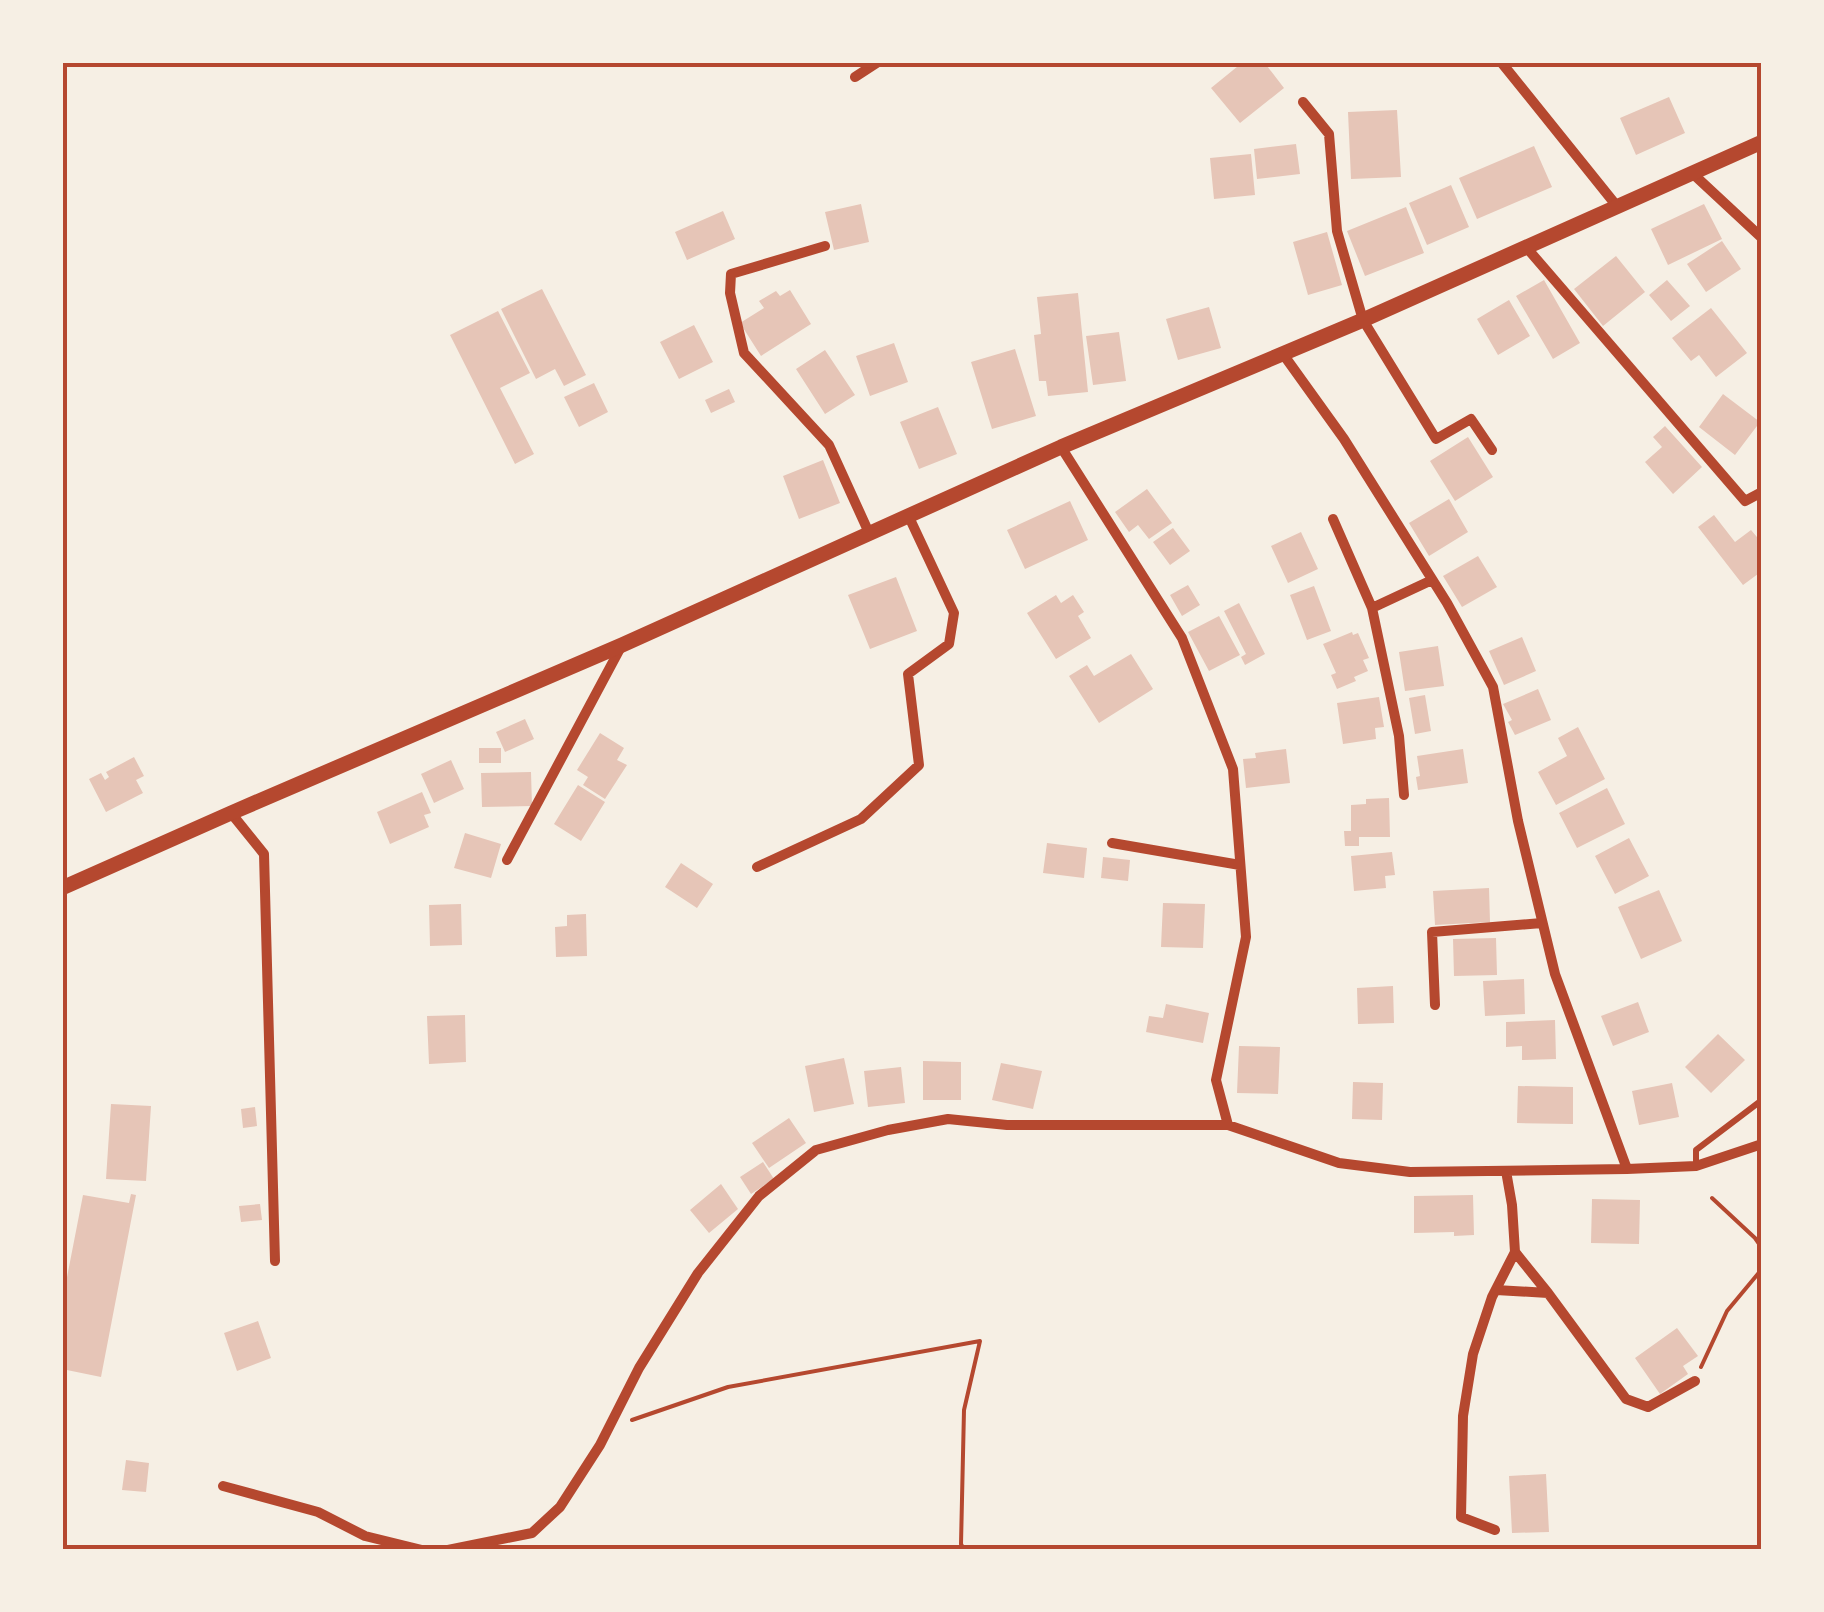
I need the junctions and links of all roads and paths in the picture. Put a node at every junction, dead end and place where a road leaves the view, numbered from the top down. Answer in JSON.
{"nodes":[{"id":1,"x":878,"y":62,"type":"edge"},
{"id":2,"x":1500,"y":62,"type":"edge"},
{"id":3,"x":855,"y":77,"type":"dead end"},
{"id":4,"x":1303,"y":102,"type":"dead end"},
{"id":5,"x":1762,"y":142,"type":"edge"},
{"id":6,"x":1691,"y":172,"type":"junction"},
{"id":7,"x":1616,"y":205,"type":"junction"},
{"id":8,"x":1762,"y":238,"type":"edge"},
{"id":9,"x":825,"y":246,"type":"dead end"},
{"id":10,"x":1526,"y":247,"type":"junction"},
{"id":11,"x":1363,"y":320,"type":"junction"},
{"id":12,"x":1283,"y":354,"type":"junction"},
{"id":13,"x":1061,"y":447,"type":"junction"},
{"id":14,"x":1492,"y":450,"type":"dead end"},
{"id":15,"x":1762,"y":492,"type":"edge"},
{"id":16,"x":909,"y":517,"type":"junction"},
{"id":17,"x":1333,"y":519,"type":"dead end"},
{"id":18,"x":870,"y":534,"type":"junction"},
{"id":19,"x":1432,"y":580,"type":"junction"},
{"id":20,"x":1372,"y":608,"type":"junction"},
{"id":21,"x":622,"y":645,"type":"junction"},
{"id":22,"x":1404,"y":796,"type":"dead end"},
{"id":23,"x":231,"y":813,"type":"junction"},
{"id":24,"x":1112,"y":843,"type":"dead end"},
{"id":25,"x":506,"y":860,"type":"dead end"},
{"id":26,"x":1240,"y":865,"type":"junction"},
{"id":27,"x":756,"y":867,"type":"dead end"},
{"id":28,"x":62,"y":888,"type":"edge"},
{"id":29,"x":1542,"y":923,"type":"junction"},
{"id":30,"x":1435,"y":1005,"type":"dead end"},
{"id":31,"x":1762,"y":1100,"type":"edge"},
{"id":32,"x":1228,"y":1125,"type":"junction"},
{"id":33,"x":1762,"y":1144,"type":"edge"},
{"id":34,"x":1696,"y":1166,"type":"junction"},
{"id":35,"x":1628,"y":1169,"type":"junction"},
{"id":36,"x":1506,"y":1171,"type":"junction"},
{"id":37,"x":1712,"y":1198,"type":"dead end"},
{"id":38,"x":1762,"y":1248,"type":"edge"},
{"id":39,"x":1515,"y":1252,"type":"junction"},
{"id":40,"x":276,"y":1261,"type":"dead end"},
{"id":41,"x":1762,"y":1270,"type":"edge"},
{"id":42,"x":1496,"y":1290,"type":"junction"},
{"id":43,"x":1548,"y":1293,"type":"junction"},
{"id":44,"x":1695,"y":1380,"type":"joint"},
{"id":45,"x":608,"y":1428,"type":"junction"},
{"id":46,"x":223,"y":1486,"type":"dead end"},
{"id":47,"x":1495,"y":1530,"type":"dead end"},
{"id":48,"x":422,"y":1550,"type":"edge"},
{"id":49,"x":448,"y":1550,"type":"edge"},
{"id":50,"x":964,"y":1550,"type":"edge"}],
"edges":[{"from":1,"to":3,"type":"street"},
{"from":2,"to":7,"type":"street"},
{"from":4,"to":11,"type":"street"},
{"from":5,"to":6,"type":"street"},
{"from":6,"to":7,"type":"street"},
{"from":6,"to":8,"type":"street"},
{"from":7,"to":10,"type":"street"},
{"from":9,"to":18,"type":"street"},
{"from":10,"to":11,"type":"street"},
{"from":10,"to":15,"type":"street"},
{"from":11,"to":12,"type":"street"},
{"from":11,"to":14,"type":"street"},
{"from":12,"to":13,"type":"street"},
{"from":12,"to":19,"type":"street"},
{"from":13,"to":16,"type":"street"},
{"from":13,"to":26,"type":"street"},
{"from":16,"to":18,"type":"street"},
{"from":16,"to":27,"type":"street"},
{"from":17,"to":20,"type":"street"},
{"from":18,"to":21,"type":"street"},
{"from":19,"to":20,"type":"street"},
{"from":19,"to":29,"type":"street"},
{"from":20,"to":22,"type":"street"},
{"from":21,"to":23,"type":"street"},
{"from":21,"to":25,"type":"street"},
{"from":23,"to":28,"type":"street"},
{"from":23,"to":40,"type":"street"},
{"from":24,"to":26,"type":"street"},
{"from":26,"to":32,"type":"street"},
{"from":29,"to":30,"type":"street"},
{"from":29,"to":35,"type":"street"},
{"from":31,"to":34,"type":"lane"},
{"from":32,"to":36,"type":"street"},
{"from":32,"to":45,"type":"street"},
{"from":33,"to":34,"type":"street"},
{"from":34,"to":35,"type":"street"},
{"from":35,"to":36,"type":"street"},
{"from":36,"to":39,"type":"street"},
{"from":37,"to":38,"type":"path"},
{"from":39,"to":42,"type":"street"},
{"from":39,"to":43,"type":"street"},
{"from":41,"to":44,"type":"path"},
{"from":42,"to":43,"type":"street"},
{"from":42,"to":47,"type":"street"},
{"from":43,"to":44,"type":"street"},
{"from":45,"to":49,"type":"street"},
{"from":45,"to":50,"type":"path"},
{"from":46,"to":48,"type":"street"}]}
